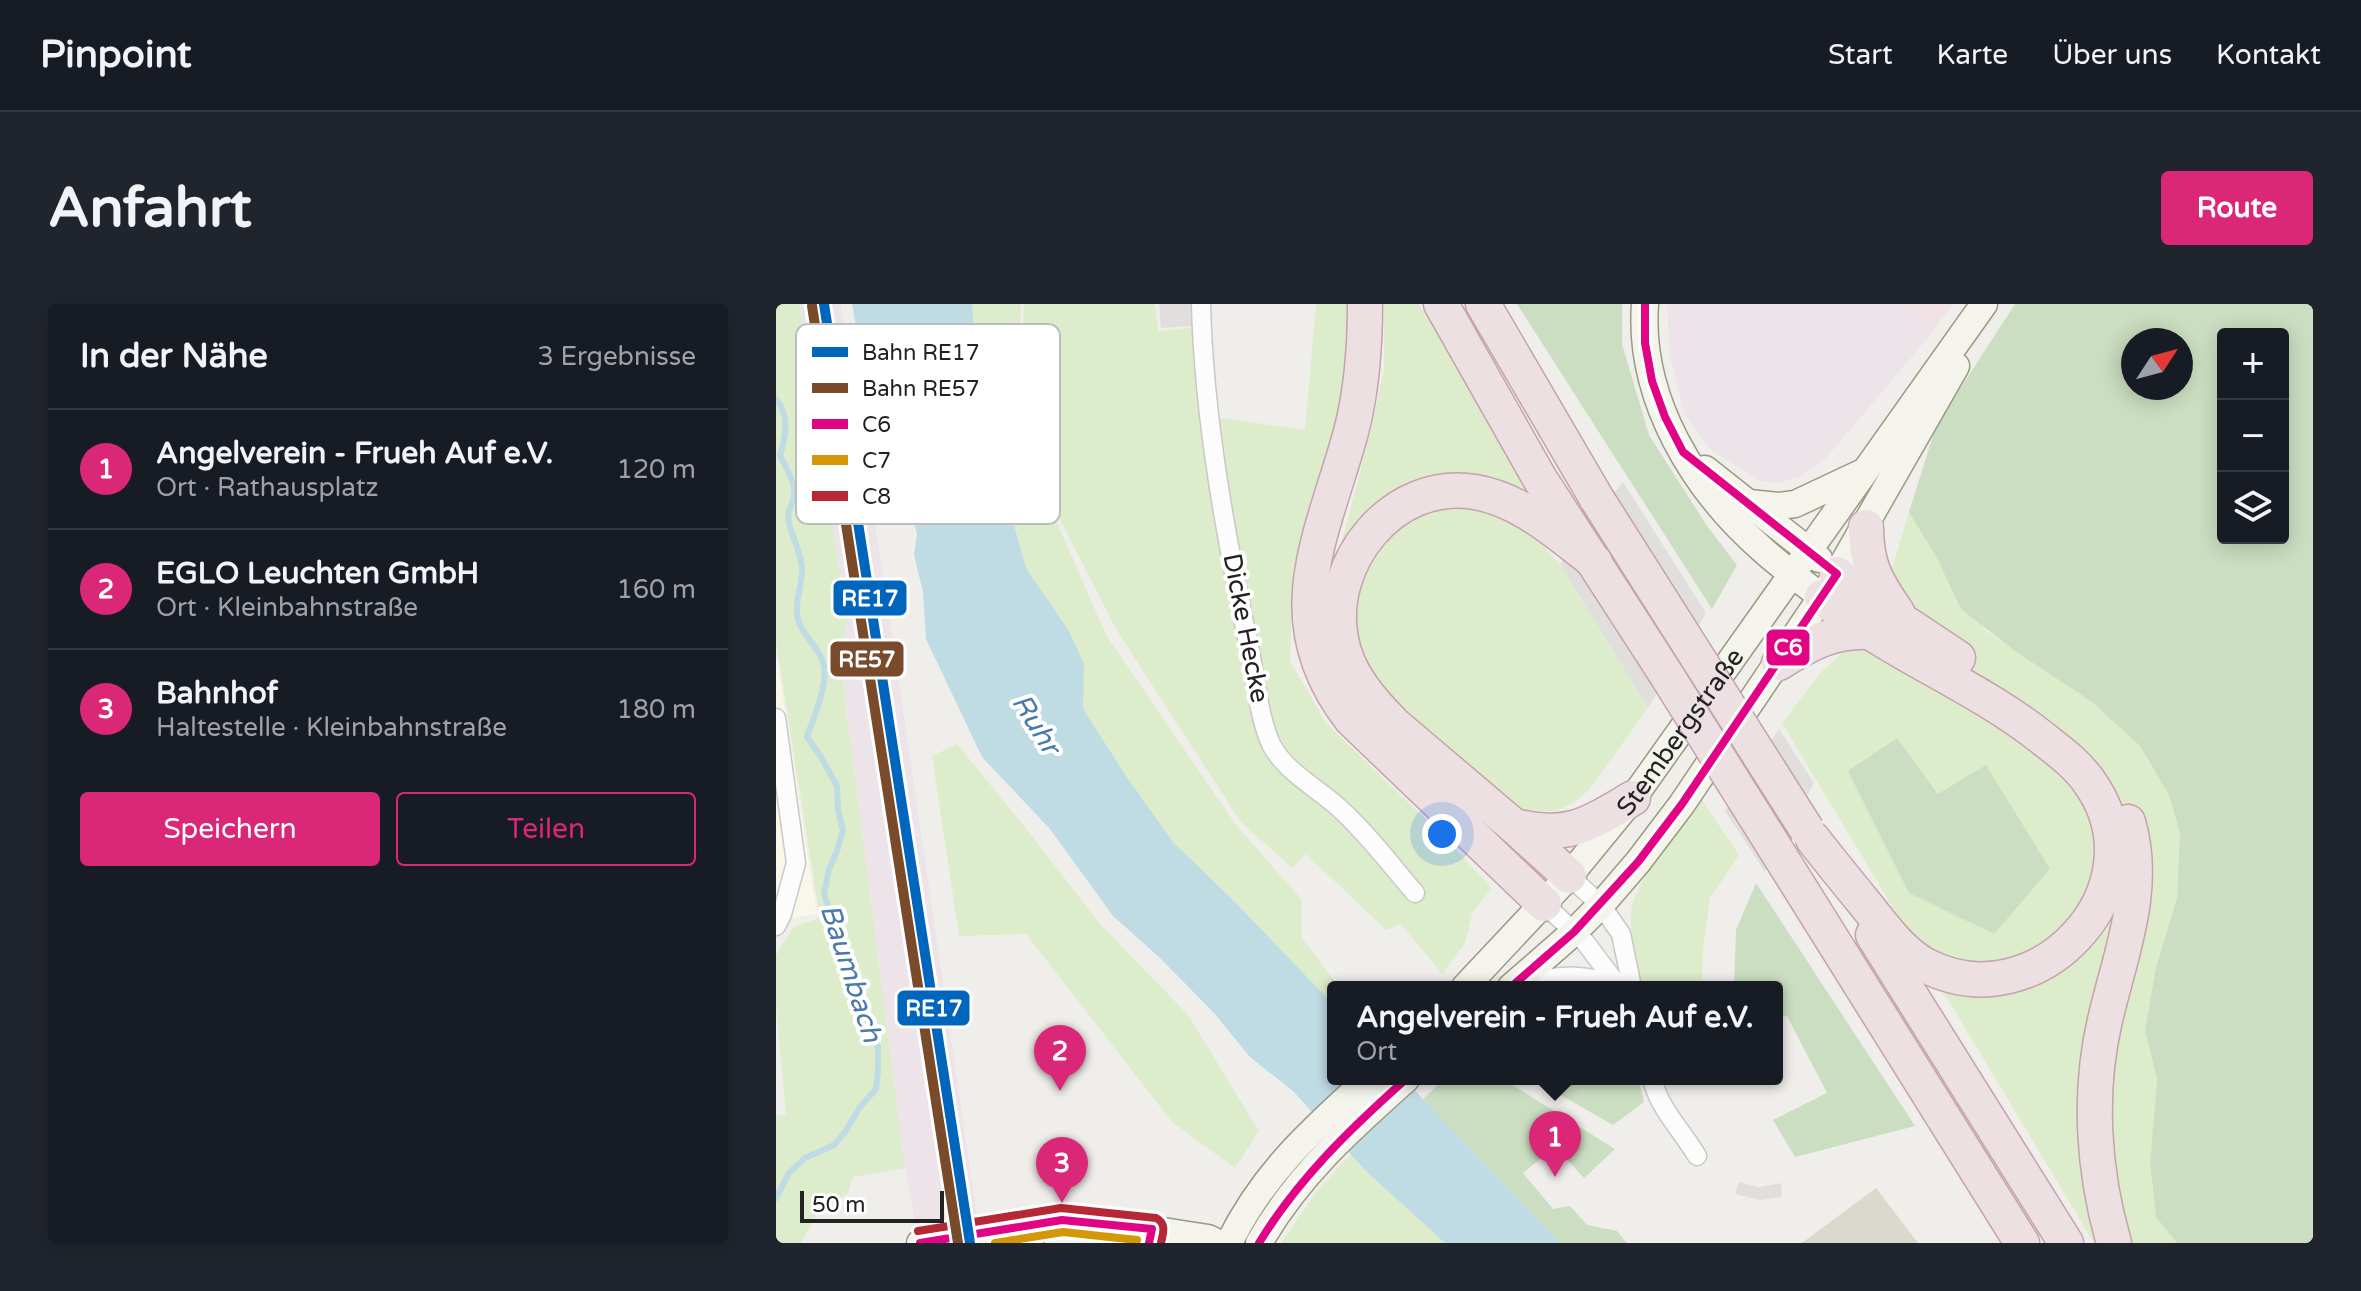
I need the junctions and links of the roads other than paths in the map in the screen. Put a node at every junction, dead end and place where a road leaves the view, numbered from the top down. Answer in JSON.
{"nodes":[{"id":1,"x":1201,"y":304,"type":"edge"},
{"id":2,"x":1365,"y":304,"type":"edge"},
{"id":3,"x":1441,"y":304,"type":"edge"},
{"id":4,"x":1483,"y":304,"type":"edge"},
{"id":5,"x":1645,"y":304,"type":"edge"},
{"id":6,"x":1987,"y":304,"type":"edge"},
{"id":7,"x":1683,"y":452,"type":"junction"},
{"id":8,"x":1864,"y":472,"type":"junction"},
{"id":9,"x":1749,"y":503,"type":"junction"},
{"id":10,"x":1866,"y":527,"type":"junction"},
{"id":11,"x":1808,"y":550,"type":"junction"},
{"id":12,"x":1595,"y":562,"type":"junction"},
{"id":13,"x":1792,"y":573,"type":"junction"},
{"id":14,"x":1829,"y":586,"type":"junction"},
{"id":15,"x":1905,"y":622,"type":"junction"},
{"id":16,"x":1872,"y":632,"type":"junction"},
{"id":17,"x":1779,"y":663,"type":"junction"},
{"id":18,"x":776,"y":718,"type":"edge"},
{"id":19,"x":1633,"y":798,"type":"junction"},
{"id":20,"x":1514,"y":826,"type":"junction"},
{"id":21,"x":1810,"y":834,"type":"junction"},
{"id":22,"x":1569,"y":876,"type":"junction"},
{"id":23,"x":1415,"y":893,"type":"dead end"},
{"id":24,"x":1544,"y":904,"type":"junction"},
{"id":25,"x":1601,"y":905,"type":"junction"},
{"id":26,"x":776,"y":926,"type":"edge"},
{"id":27,"x":1574,"y":932,"type":"junction"},
{"id":28,"x":1471,"y":981,"type":"edge"},
{"id":29,"x":1519,"y":981,"type":"edge"},
{"id":30,"x":1543,"y":981,"type":"edge"},
{"id":31,"x":1601,"y":981,"type":"edge"},
{"id":32,"x":1613,"y":981,"type":"edge"},
{"id":33,"x":1631,"y":981,"type":"edge"},
{"id":34,"x":1362,"y":1085,"type":"edge"},
{"id":35,"x":1399,"y":1085,"type":"edge"},
{"id":36,"x":1654,"y":1085,"type":"edge"},
{"id":37,"x":1697,"y":1156,"type":"dead end"},
{"id":38,"x":992,"y":1231,"type":"junction"},
{"id":39,"x":1227,"y":1239,"type":"edge"},
{"id":40,"x":920,"y":1243,"type":"edge"},
{"id":41,"x":1120,"y":1243,"type":"edge"},
{"id":42,"x":1259,"y":1243,"type":"edge"},
{"id":43,"x":2022,"y":1243,"type":"edge"},
{"id":44,"x":2066,"y":1243,"type":"edge"},
{"id":45,"x":2114,"y":1243,"type":"edge"}],
"edges":[{"from":1,"to":23,"type":"street","name":"Dicke Hecke"},
{"from":2,"to":24,"type":"highway"},
{"from":3,"to":12,"type":"highway"},
{"from":4,"to":21,"type":"highway","bridge":true},
{"from":5,"to":7,"type":"main road"},
{"from":6,"to":8,"type":"main road","name":"Stembergstraße"},
{"from":6,"to":10,"type":"main road","name":"Stembergstraße"},
{"from":7,"to":9,"type":"main road"},
{"from":7,"to":13,"type":"main road"},
{"from":8,"to":9,"type":"main road"},
{"from":8,"to":11,"type":"main road","name":"Stembergstraße"},
{"from":9,"to":11,"type":"main road"},
{"from":10,"to":14,"type":"main road","name":"Stembergstraße"},
{"from":10,"to":15,"type":"highway"},
{"from":11,"to":13,"type":"main road","name":"Stembergstraße"},
{"from":11,"to":14,"type":"main road"},
{"from":12,"to":20,"type":"highway"},
{"from":12,"to":43,"type":"highway","bridge":true},
{"from":13,"to":14,"type":"main road"},
{"from":13,"to":19,"type":"main road","name":"Stembergstraße"},
{"from":14,"to":15,"type":"highway"},
{"from":14,"to":16,"type":"highway"},
{"from":14,"to":17,"type":"main road","name":"Stembergstraße"},
{"from":15,"to":45,"type":"highway"},
{"from":16,"to":17,"type":"highway"},
{"from":16,"to":21,"type":"highway"},
{"from":17,"to":25,"type":"main road","name":"Stembergstraße"},
{"from":18,"to":26,"type":"street"},
{"from":19,"to":20,"type":"highway"},
{"from":19,"to":22,"type":"main road","name":"Stembergstraße"},
{"from":20,"to":22,"type":"highway"},
{"from":21,"to":44,"type":"highway"},
{"from":22,"to":24,"type":"main road","name":"Stembergstraße"},
{"from":22,"to":25,"type":"street"},
{"from":24,"to":27,"type":"street"},
{"from":24,"to":28,"type":"main road","name":"Stembergstraße"},
{"from":25,"to":27,"type":"main road","name":"Stembergstraße"},
{"from":25,"to":33,"type":"street"},
{"from":27,"to":29,"type":"main road","name":"Stembergstraße"},
{"from":27,"to":32,"type":"street"},
{"from":30,"to":31,"type":"street"},
{"from":34,"to":39,"type":"main road"},
{"from":35,"to":42,"type":"main road"},
{"from":36,"to":37,"type":"street"},
{"from":38,"to":39,"type":"main road"},
{"from":38,"to":40,"type":"main road"},
{"from":38,"to":41,"type":"main road"}]}
